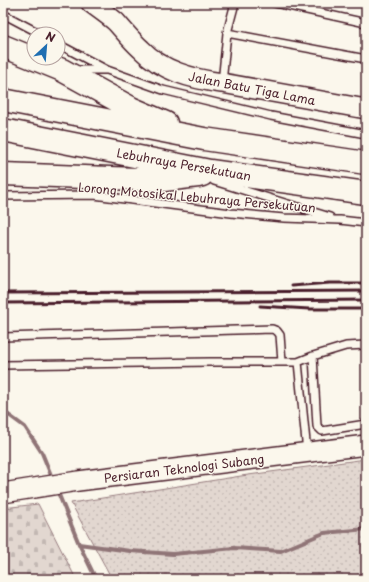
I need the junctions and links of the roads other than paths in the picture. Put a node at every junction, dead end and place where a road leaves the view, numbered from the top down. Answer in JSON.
{"nodes":[{"id":1,"x":91,"y":3,"type":"edge"},
{"id":2,"x":235,"y":3,"type":"edge"},
{"id":3,"x":275,"y":3,"type":"edge"},
{"id":4,"x":3,"y":14,"type":"edge"},
{"id":5,"x":366,"y":23,"type":"edge"},
{"id":6,"x":26,"y":26,"type":"edge"},
{"id":7,"x":227,"y":32,"type":"junction"},
{"id":8,"x":3,"y":46,"type":"edge"},
{"id":9,"x":66,"y":48,"type":"edge"},
{"id":10,"x":366,"y":59,"type":"edge"},
{"id":11,"x":62,"y":70,"type":"junction"},
{"id":12,"x":107,"y":70,"type":"junction"},
{"id":13,"x":222,"y":83,"type":"junction"},
{"id":14,"x":3,"y":100,"type":"edge"},
{"id":15,"x":366,"y":109,"type":"edge"},
{"id":16,"x":3,"y":130,"type":"edge"},
{"id":17,"x":366,"y":134,"type":"edge"},
{"id":18,"x":204,"y":139,"type":"junction"},
{"id":19,"x":366,"y":163,"type":"edge"},
{"id":20,"x":3,"y":174,"type":"edge"},
{"id":21,"x":204,"y":174,"type":"junction"},
{"id":22,"x":366,"y":193,"type":"edge"},
{"id":23,"x":3,"y":196,"type":"edge"},
{"id":24,"x":340,"y":220,"type":"junction"},
{"id":25,"x":366,"y":223,"type":"edge"},
{"id":26,"x":3,"y":337,"type":"edge"},
{"id":27,"x":366,"y":345,"type":"edge"},
{"id":28,"x":313,"y":356,"type":"junction"},
{"id":29,"x":282,"y":362,"type":"junction"},
{"id":30,"x":298,"y":362,"type":"junction"},
{"id":31,"x":3,"y":365,"type":"edge"},
{"id":32,"x":366,"y":424,"type":"edge"},
{"id":33,"x":366,"y":445,"type":"edge"},
{"id":34,"x":307,"y":452,"type":"junction"},
{"id":35,"x":3,"y":493,"type":"edge"}],
"edges":[{"from":1,"to":13,"type":"street","name":"Jalan Batu Tiga Lama"},
{"from":2,"to":7,"type":"lane"},
{"from":3,"to":5,"type":"lane"},
{"from":4,"to":6,"type":"lane"},
{"from":7,"to":10,"type":"lane"},
{"from":7,"to":13,"type":"lane"},
{"from":8,"to":11,"type":"highway"},
{"from":9,"to":12,"type":"lane"},
{"from":11,"to":12,"type":"lane"},
{"from":11,"to":18,"type":"highway"},
{"from":12,"to":17,"type":"lane"},
{"from":13,"to":15,"type":"street","name":"Jalan Batu Tiga Lama"},
{"from":14,"to":18,"type":"highway"},
{"from":16,"to":21,"type":"highway","name":"Lebuhraya Persekutuan"},
{"from":18,"to":19,"type":"highway"},
{"from":20,"to":21,"type":"highway"},
{"from":21,"to":22,"type":"highway","name":"Lebuhraya Persekutuan"},
{"from":21,"to":24,"type":"lane","name":"Lorong Motosikal Lebuhraya Persekutuan"},
{"from":23,"to":24,"type":"lane","name":"Lorong Motosikal Lebuhraya Persekutuan"},
{"from":24,"to":25,"type":"lane","name":"Lorong Motosikal Lebuhraya Persekutuan"},
{"from":26,"to":29,"type":"lane"},
{"from":27,"to":28,"type":"lane"},
{"from":28,"to":30,"type":"lane"},
{"from":28,"to":32,"type":"lane"},
{"from":29,"to":30,"type":"lane"},
{"from":29,"to":31,"type":"lane"},
{"from":30,"to":34,"type":"lane"},
{"from":33,"to":34,"type":"street","name":"Persiaran Teknologi Subang"},
{"from":34,"to":35,"type":"street","name":"Persiaran Teknologi Subang"}]}
